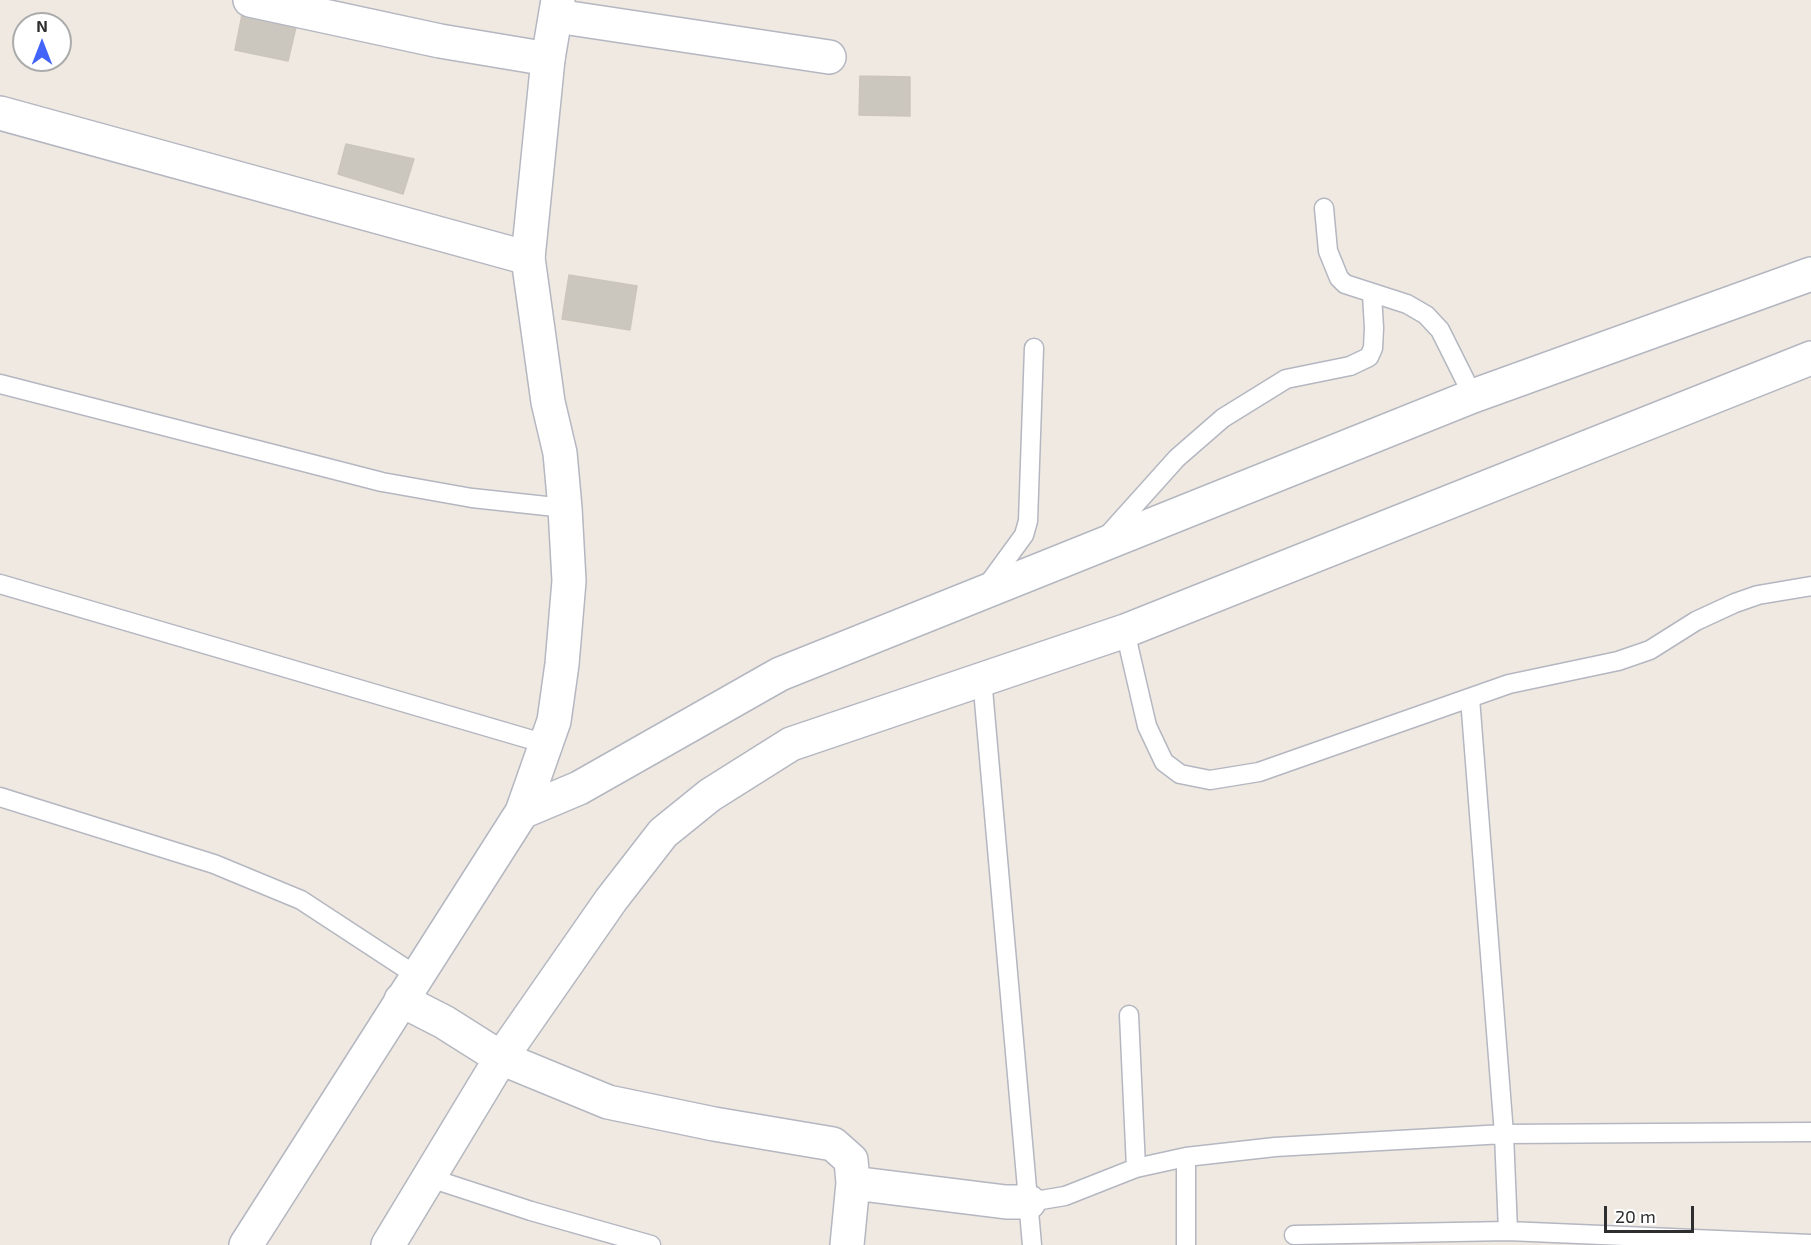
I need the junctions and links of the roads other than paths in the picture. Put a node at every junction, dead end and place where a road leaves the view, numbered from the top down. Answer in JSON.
{"nodes":[{"id":1,"x":250,"y":0,"type":"edge"},
{"id":2,"x":557,"y":8,"type":"edge"},
{"id":3,"x":829,"y":57,"type":"dead end"},
{"id":4,"x":548,"y":59,"type":"junction"},
{"id":5,"x":0,"y":113,"type":"edge"},
{"id":6,"x":1324,"y":208,"type":"dead end"},
{"id":7,"x":528,"y":258,"type":"junction"},
{"id":8,"x":1811,"y":274,"type":"edge"},
{"id":9,"x":1372,"y":294,"type":"junction"},
{"id":10,"x":1034,"y":348,"type":"dead end"},
{"id":11,"x":1811,"y":358,"type":"edge"},
{"id":12,"x":0,"y":384,"type":"edge"},
{"id":13,"x":1473,"y":396,"type":"junction"},
{"id":14,"x":565,"y":508,"type":"junction"},
{"id":15,"x":1096,"y":548,"type":"junction"},
{"id":16,"x":0,"y":584,"type":"edge"},
{"id":17,"x":1811,"y":586,"type":"edge"},
{"id":18,"x":981,"y":594,"type":"junction"},
{"id":19,"x":1125,"y":631,"type":"junction"},
{"id":20,"x":982,"y":678,"type":"junction"},
{"id":21,"x":1470,"y":698,"type":"junction"},
{"id":22,"x":546,"y":744,"type":"junction"},
{"id":23,"x":0,"y":797,"type":"edge"},
{"id":24,"x":522,"y":812,"type":"junction"},
{"id":25,"x":409,"y":988,"type":"junction"},
{"id":26,"x":1130,"y":1015,"type":"dead end"},
{"id":27,"x":489,"y":1050,"type":"junction"},
{"id":28,"x":1811,"y":1132,"type":"edge"},
{"id":29,"x":1504,"y":1134,"type":"junction"},
{"id":30,"x":1186,"y":1157,"type":"junction"},
{"id":31,"x":1136,"y":1168,"type":"junction"},
{"id":32,"x":430,"y":1178,"type":"junction"},
{"id":33,"x":853,"y":1183,"type":"junction"},
{"id":34,"x":1029,"y":1202,"type":"junction"},
{"id":35,"x":1508,"y":1231,"type":"junction"},
{"id":36,"x":1294,"y":1235,"type":"dead end"},
{"id":37,"x":1811,"y":1244,"type":"edge"},
{"id":38,"x":246,"y":1245,"type":"edge"},
{"id":39,"x":388,"y":1245,"type":"edge"},
{"id":40,"x":651,"y":1245,"type":"edge"},
{"id":41,"x":847,"y":1245,"type":"edge"},
{"id":42,"x":1032,"y":1245,"type":"edge"},
{"id":43,"x":1186,"y":1245,"type":"edge"}],
"edges":[{"from":1,"to":4,"type":"street"},
{"from":2,"to":3,"type":"street"},
{"from":2,"to":4,"type":"street"},
{"from":4,"to":7,"type":"street"},
{"from":5,"to":7,"type":"street"},
{"from":6,"to":9,"type":"lane"},
{"from":7,"to":14,"type":"street"},
{"from":8,"to":13,"type":"street"},
{"from":9,"to":13,"type":"lane"},
{"from":9,"to":15,"type":"lane"},
{"from":10,"to":18,"type":"lane"},
{"from":11,"to":19,"type":"street"},
{"from":12,"to":14,"type":"lane"},
{"from":13,"to":15,"type":"street"},
{"from":14,"to":22,"type":"street"},
{"from":15,"to":18,"type":"street"},
{"from":16,"to":22,"type":"lane"},
{"from":17,"to":21,"type":"lane"},
{"from":18,"to":24,"type":"street"},
{"from":19,"to":20,"type":"street"},
{"from":19,"to":21,"type":"lane"},
{"from":20,"to":27,"type":"street"},
{"from":20,"to":34,"type":"lane"},
{"from":21,"to":29,"type":"lane"},
{"from":22,"to":24,"type":"street"},
{"from":23,"to":25,"type":"lane"},
{"from":24,"to":25,"type":"street"},
{"from":25,"to":27,"type":"street"},
{"from":25,"to":38,"type":"street"},
{"from":26,"to":31,"type":"lane"},
{"from":27,"to":32,"type":"street"},
{"from":27,"to":33,"type":"street"},
{"from":28,"to":29,"type":"lane"},
{"from":29,"to":30,"type":"lane"},
{"from":29,"to":35,"type":"lane"},
{"from":30,"to":31,"type":"lane"},
{"from":30,"to":43,"type":"lane"},
{"from":31,"to":34,"type":"lane"},
{"from":32,"to":39,"type":"street"},
{"from":32,"to":40,"type":"lane"},
{"from":33,"to":34,"type":"street"},
{"from":33,"to":41,"type":"street"},
{"from":34,"to":42,"type":"lane"},
{"from":35,"to":36,"type":"lane"},
{"from":35,"to":37,"type":"lane"}]}
